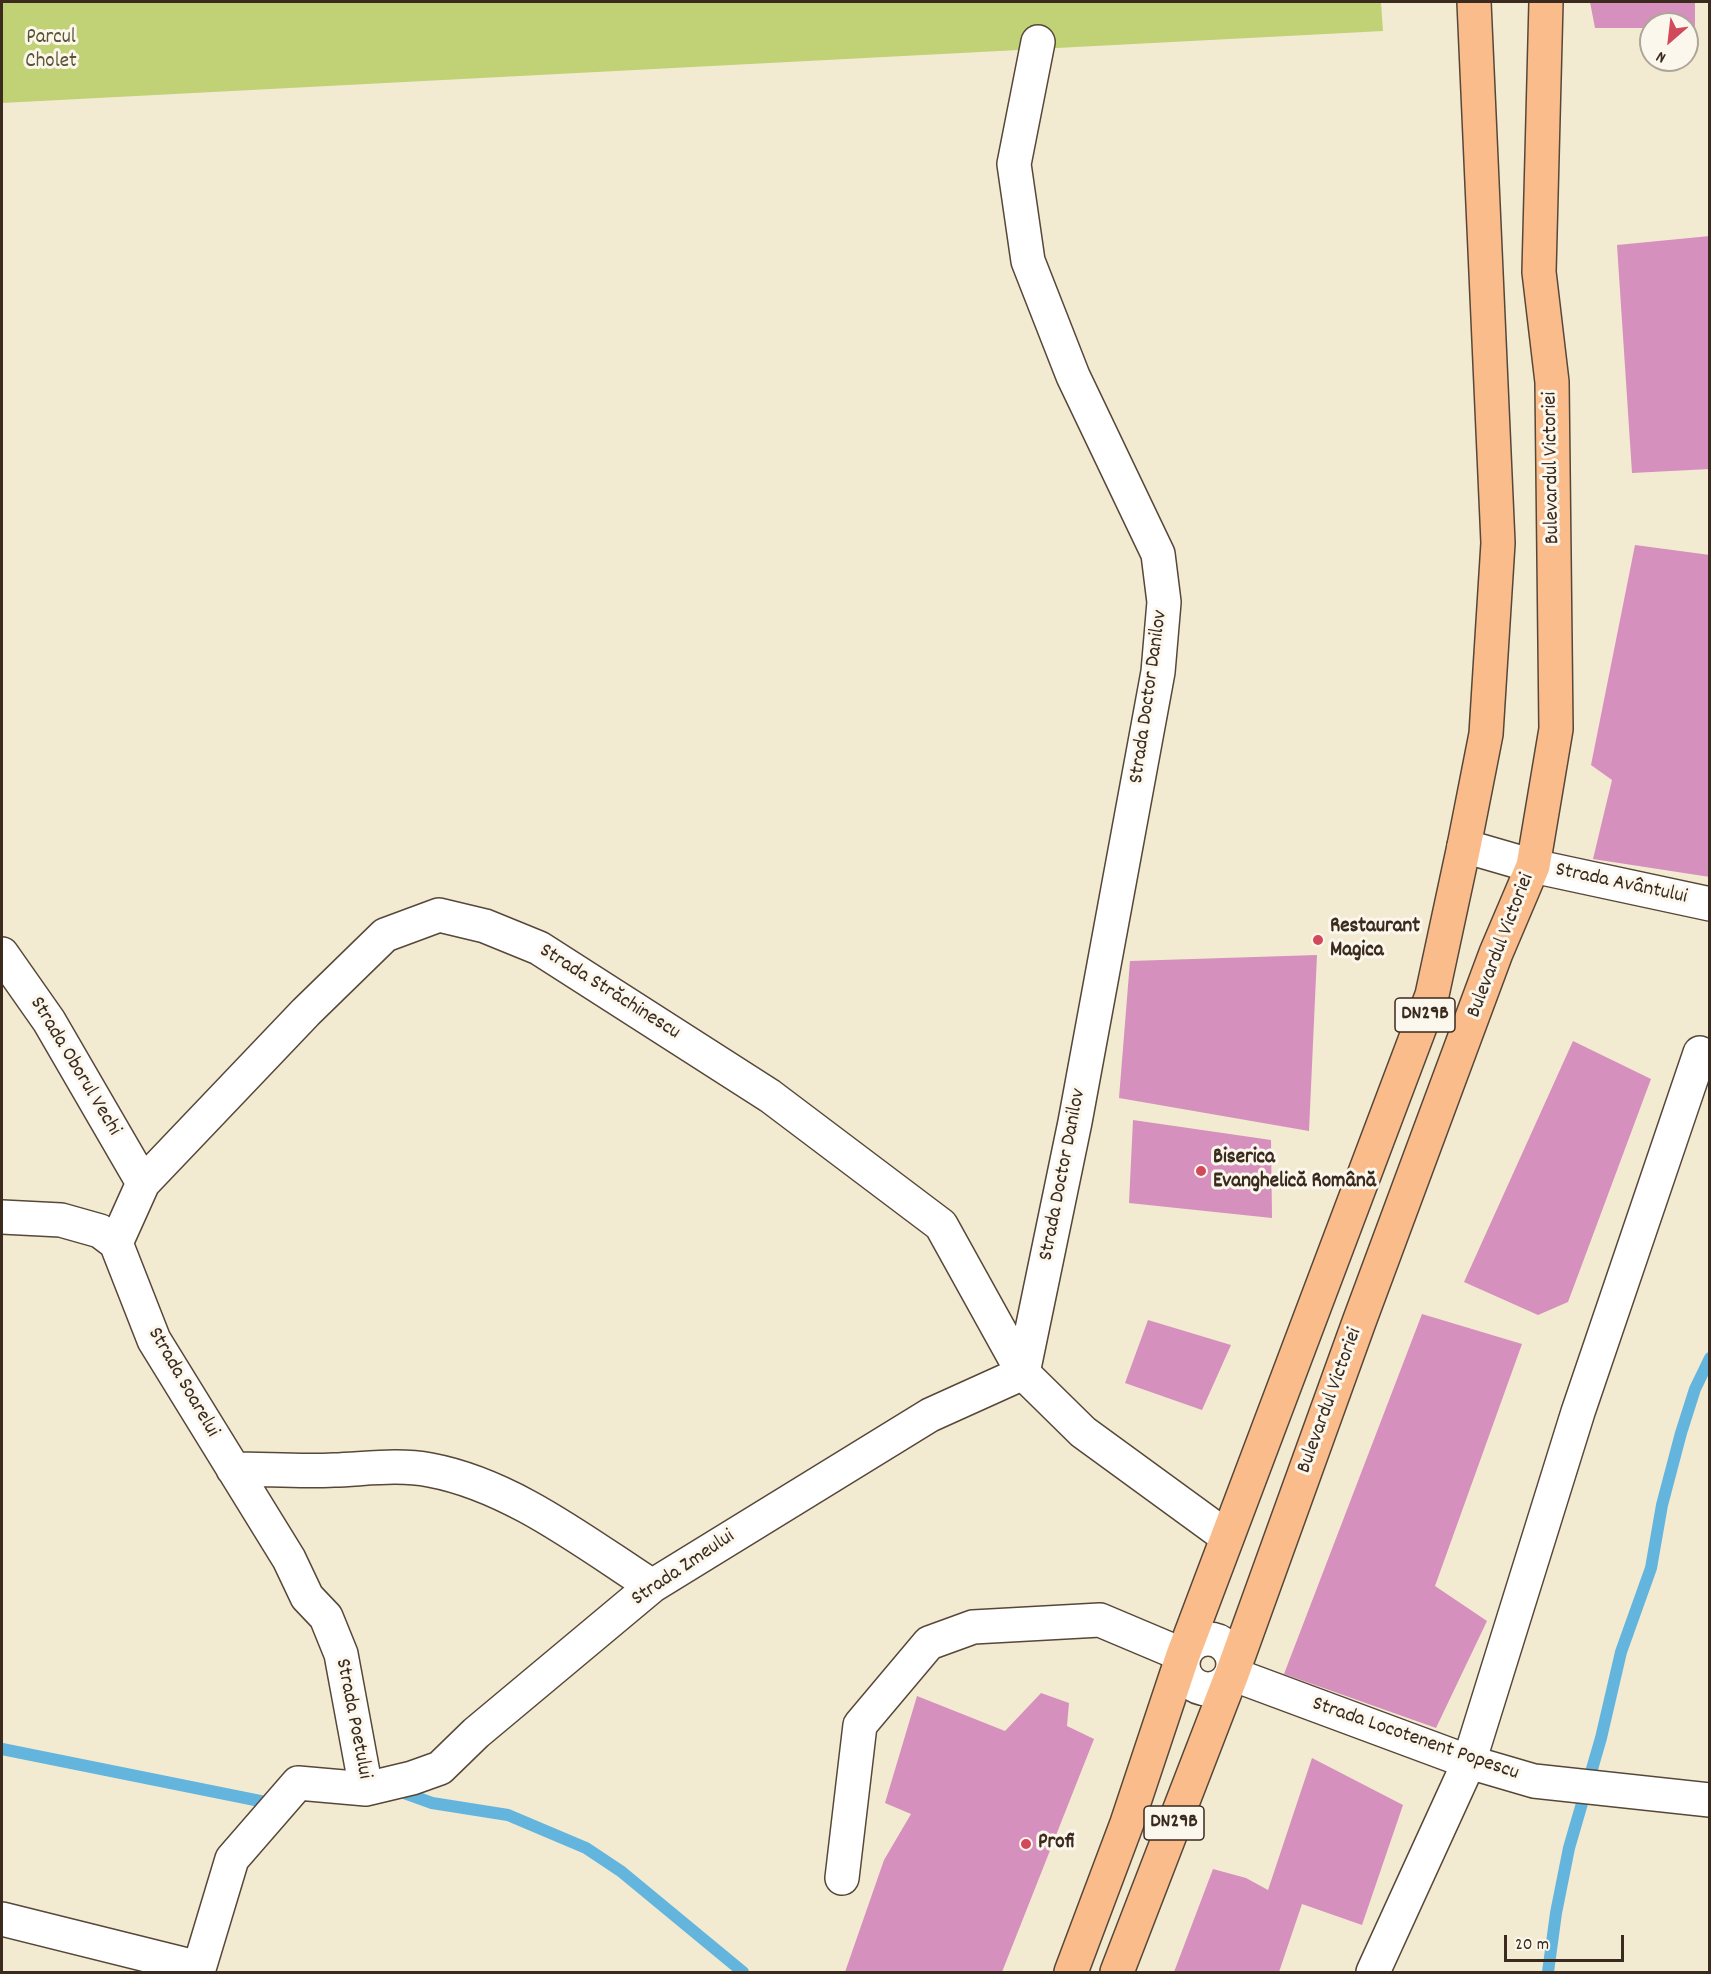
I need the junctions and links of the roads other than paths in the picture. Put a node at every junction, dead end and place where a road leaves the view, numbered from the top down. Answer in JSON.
{"nodes":[{"id":1,"x":1473,"y":2,"type":"edge"},
{"id":2,"x":1546,"y":2,"type":"edge"},
{"id":3,"x":1038,"y":42,"type":"dead end"},
{"id":4,"x":1464,"y":846,"type":"junction"},
{"id":5,"x":1533,"y":866,"type":"junction"},
{"id":6,"x":1710,"y":904,"type":"edge"},
{"id":7,"x":2,"y":954,"type":"edge"},
{"id":8,"x":1700,"y":1053,"type":"dead end"},
{"id":9,"x":143,"y":1183,"type":"junction"},
{"id":10,"x":2,"y":1217,"type":"edge"},
{"id":11,"x":116,"y":1243,"type":"junction"},
{"id":12,"x":1023,"y":1372,"type":"junction"},
{"id":13,"x":233,"y":1469,"type":"junction"},
{"id":14,"x":1227,"y":1537,"type":"junction"},
{"id":15,"x":651,"y":1586,"type":"junction"},
{"id":16,"x":326,"y":1617,"type":"joint"},
{"id":17,"x":1184,"y":1655,"type":"junction"},
{"id":18,"x":1232,"y":1674,"type":"junction"},
{"id":19,"x":1469,"y":1762,"type":"junction"},
{"id":20,"x":366,"y":1789,"type":"junction"},
{"id":21,"x":1710,"y":1800,"type":"edge"},
{"id":22,"x":842,"y":1878,"type":"dead end"},
{"id":23,"x":2,"y":1919,"type":"edge"},
{"id":24,"x":198,"y":1970,"type":"edge"},
{"id":25,"x":1071,"y":1972,"type":"edge"},
{"id":26,"x":1117,"y":1972,"type":"edge"},
{"id":27,"x":1373,"y":1972,"type":"edge"}],
"edges":[{"from":1,"to":4,"type":"main road","number":"DN29B"},
{"from":2,"to":5,"type":"main road","name":"Bulevardul Victoriei","number":"DN29B"},
{"from":3,"to":12,"type":"street","name":"Strada Doctor Danilov"},
{"from":4,"to":5,"type":"street","name":"Strada Avântului"},
{"from":4,"to":14,"type":"main road","number":"DN29B"},
{"from":5,"to":6,"type":"street","name":"Strada Avântului"},
{"from":5,"to":18,"type":"main road","name":"Bulevardul Victoriei","number":"DN29B"},
{"from":7,"to":9,"type":"street","name":"Strada Oborul Vechi"},
{"from":8,"to":19,"type":"street"},
{"from":9,"to":11,"type":"street","name":"Strada Străchinescu"},
{"from":9,"to":12,"type":"street","name":"Strada Străchinescu"},
{"from":10,"to":11,"type":"street"},
{"from":11,"to":13,"type":"street","name":"Strada Soarelui"},
{"from":12,"to":14,"type":"street","name":"Strada Străchinescu"},
{"from":12,"to":15,"type":"street","name":"Strada Zmeului"},
{"from":13,"to":15,"type":"street"},
{"from":13,"to":16,"type":"street","name":"Strada Soarelui"},
{"from":14,"to":17,"type":"main road","number":"DN29B"},
{"from":15,"to":20,"type":"street","name":"Strada Zmeului"},
{"from":16,"to":20,"type":"street","name":"Strada Poetului"},
{"from":17,"to":18,"type":"street"},
{"from":17,"to":22,"type":"street"},
{"from":17,"to":25,"type":"main road","number":"DN29B"},
{"from":18,"to":19,"type":"street","name":"Strada Locotenent Popescu"},
{"from":18,"to":26,"type":"main road","name":"Bulevardul Victoriei","number":"DN29B"},
{"from":19,"to":21,"type":"street","name":"Strada Locotenent Popescu"},
{"from":19,"to":27,"type":"street"},
{"from":20,"to":24,"type":"street","name":"Strada Poetului"},
{"from":23,"to":24,"type":"street"}]}
